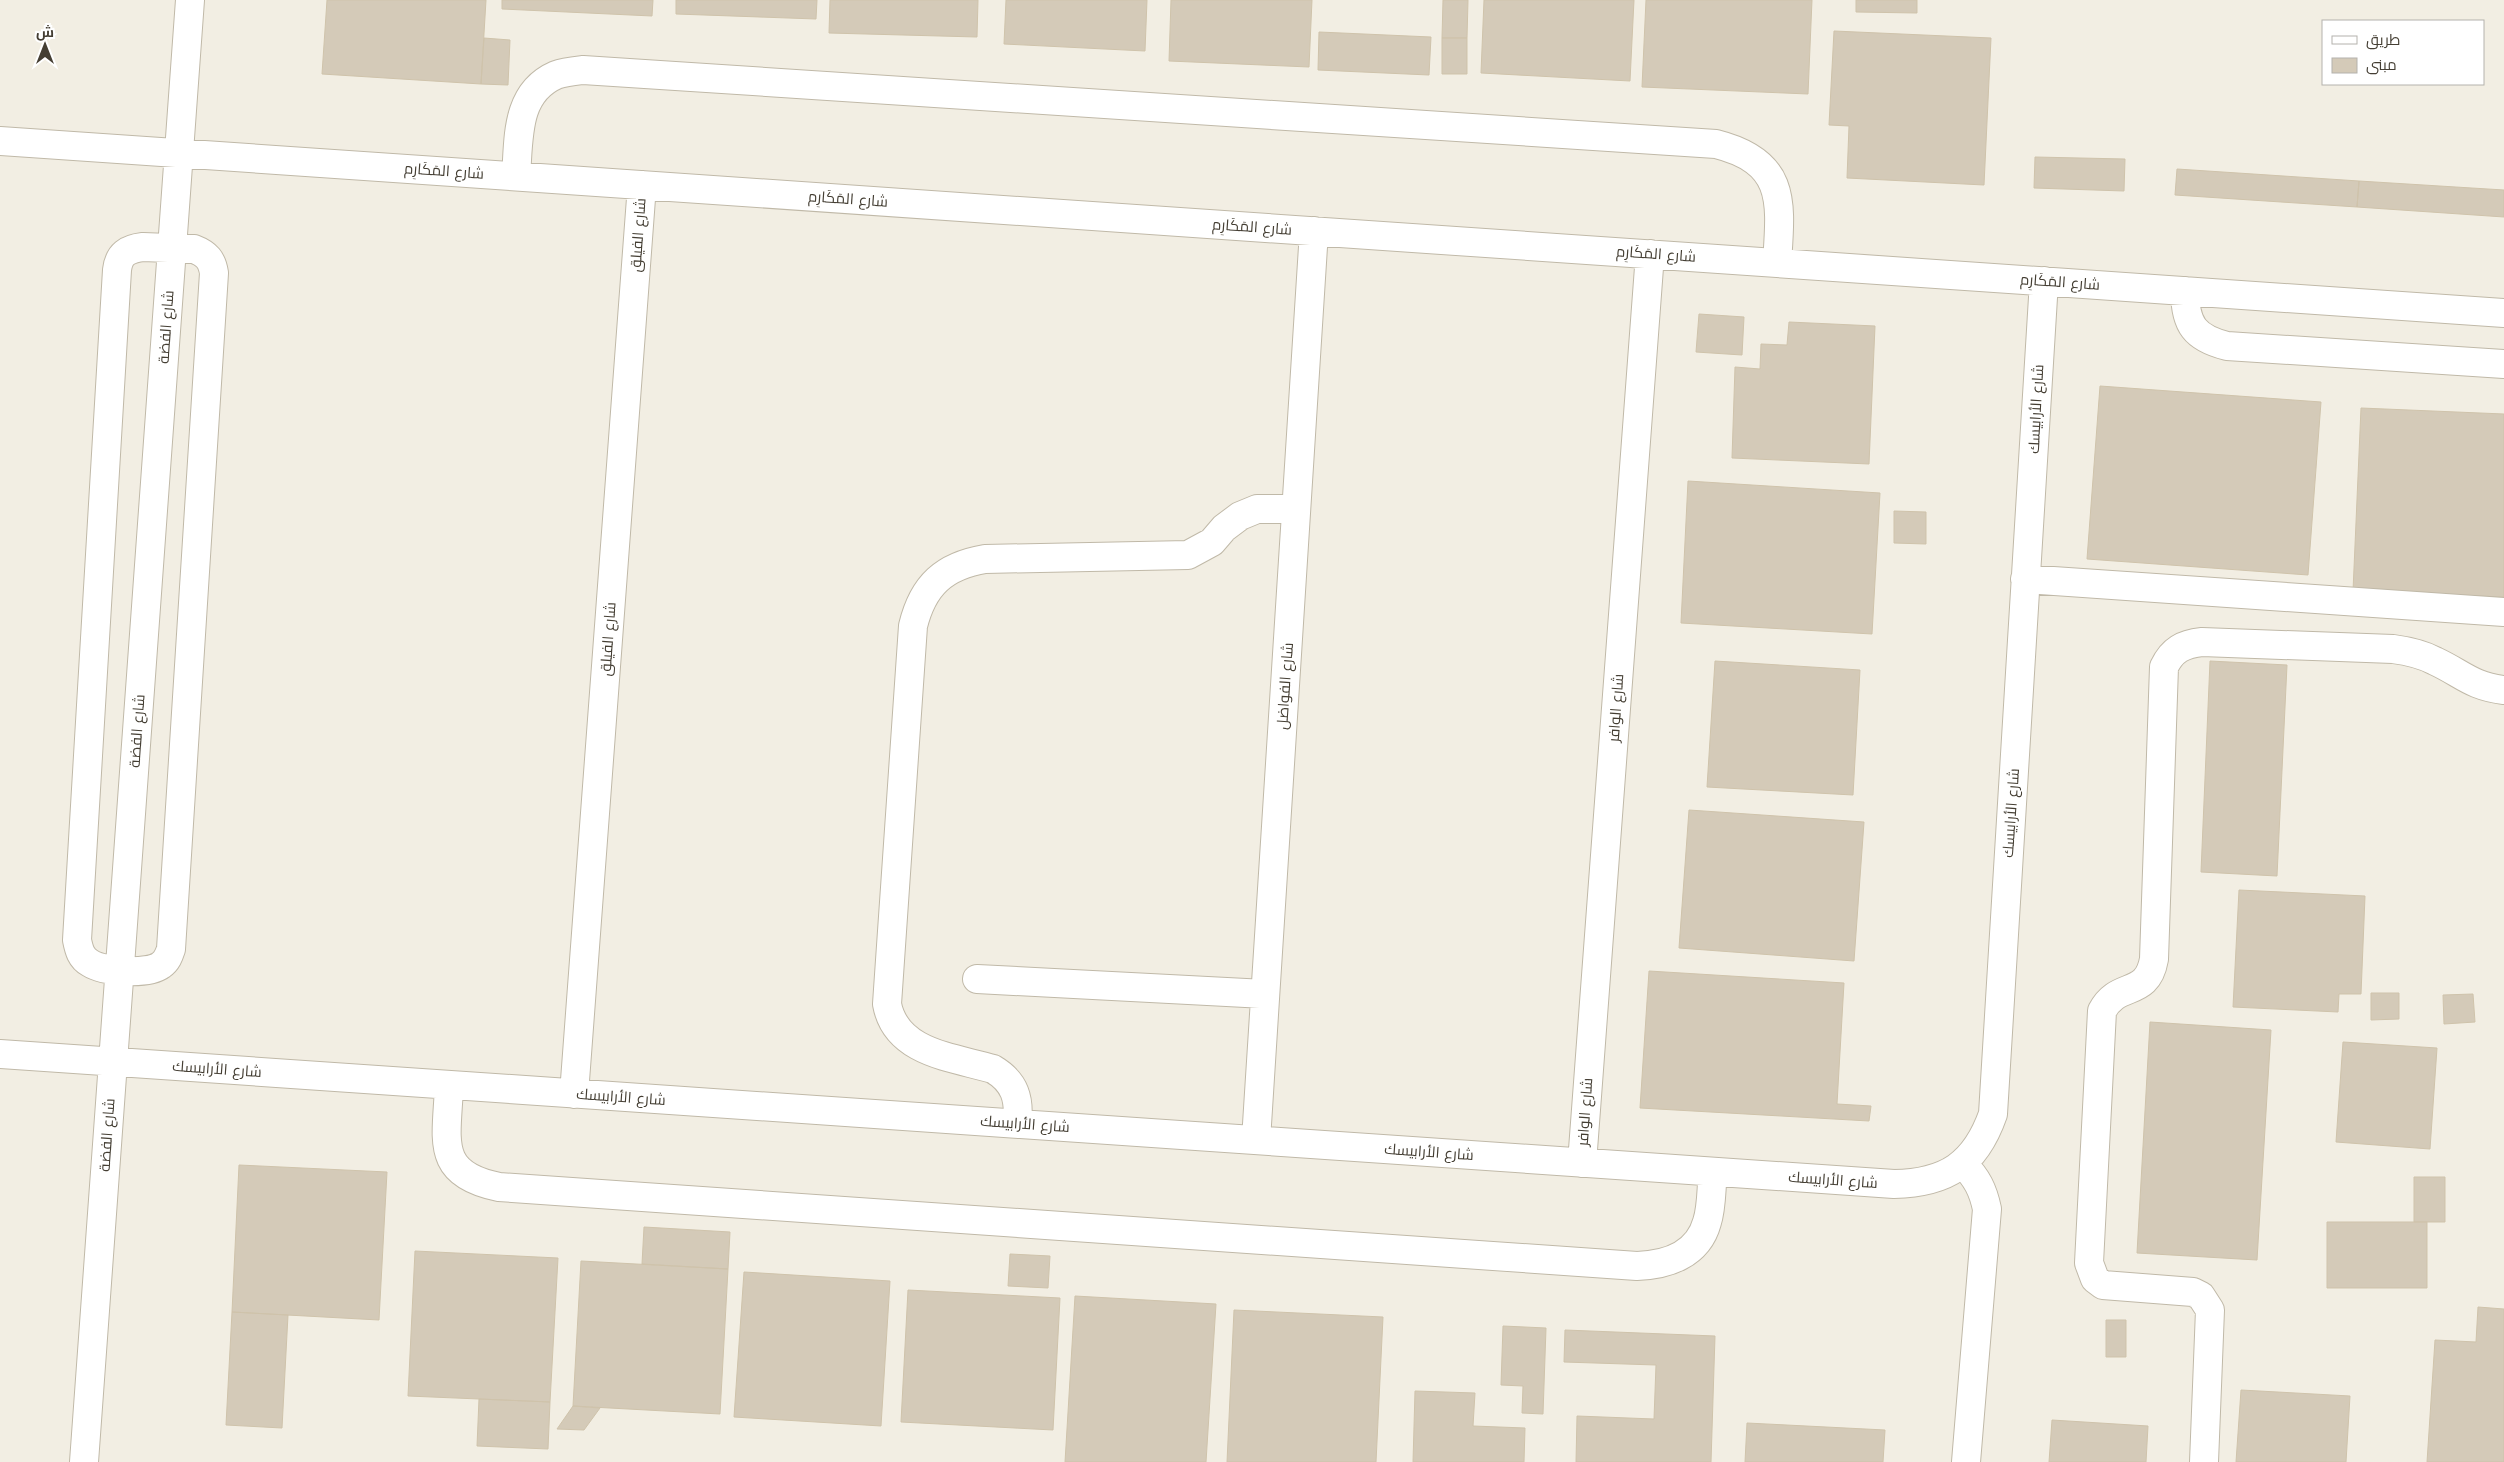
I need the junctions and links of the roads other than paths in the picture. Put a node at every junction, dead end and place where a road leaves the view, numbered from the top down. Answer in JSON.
{"nodes":[{"id":1,"x":190,"y":0,"type":"edge"},
{"id":2,"x":0,"y":141,"type":"edge"},
{"id":3,"x":179,"y":153,"type":"junction"},
{"id":4,"x":516,"y":176,"type":"junction"},
{"id":5,"x":642,"y":185,"type":"junction"},
{"id":6,"x":1314,"y":231,"type":"junction"},
{"id":7,"x":172,"y":248,"type":"junction"},
{"id":8,"x":1650,"y":254,"type":"junction"},
{"id":9,"x":1777,"y":263,"type":"junction"},
{"id":10,"x":2044,"y":281,"type":"junction"},
{"id":11,"x":2185,"y":291,"type":"junction"},
{"id":12,"x":2504,"y":313,"type":"edge"},
{"id":13,"x":2504,"y":364,"type":"edge"},
{"id":14,"x":1296,"y":509,"type":"junction"},
{"id":15,"x":2025,"y":579,"type":"junction"},
{"id":16,"x":2504,"y":612,"type":"edge"},
{"id":17,"x":2504,"y":690,"type":"edge"},
{"id":18,"x":119,"y":971,"type":"junction"},
{"id":19,"x":977,"y":979,"type":"dead end"},
{"id":20,"x":1265,"y":994,"type":"junction"},
{"id":21,"x":0,"y":1054,"type":"edge"},
{"id":22,"x":113,"y":1062,"type":"junction"},
{"id":23,"x":449,"y":1086,"type":"junction"},
{"id":24,"x":574,"y":1094,"type":"junction"},
{"id":25,"x":1017,"y":1124,"type":"junction"},
{"id":26,"x":1256,"y":1140,"type":"junction"},
{"id":27,"x":1582,"y":1163,"type":"junction"},
{"id":28,"x":1963,"y":1164,"type":"junction"},
{"id":29,"x":1713,"y":1172,"type":"junction"},
{"id":30,"x":84,"y":1462,"type":"edge"},
{"id":31,"x":1966,"y":1462,"type":"edge"},
{"id":32,"x":2204,"y":1462,"type":"edge"}],
"edges":[{"from":1,"to":3,"type":"street","name":"شارع الفضة"},
{"from":2,"to":3,"type":"street","name":"شارع المَكَارِم"},
{"from":3,"to":4,"type":"street","name":"شارع المَكَارِم"},
{"from":3,"to":7,"type":"street","name":"شارع الفضة"},
{"from":4,"to":5,"type":"street","name":"شارع المَكَارِم"},
{"from":4,"to":9,"type":"street"},
{"from":5,"to":6,"type":"street","name":"شارع المَكَارِم"},
{"from":5,"to":24,"type":"street","name":"شارع الفيلق"},
{"from":6,"to":8,"type":"street","name":"شارع المَكَارِم"},
{"from":6,"to":14,"type":"street","name":"شارع الفواضل"},
{"from":7,"to":18,"type":"street","name":"شارع الفضة"},
{"from":7,"to":18,"type":"street"},
{"from":7,"to":18,"type":"street"},
{"from":8,"to":9,"type":"street","name":"شارع المَكَارِم"},
{"from":8,"to":27,"type":"street","name":"شارع الوافر"},
{"from":9,"to":10,"type":"street","name":"شارع المَكَارِم"},
{"from":10,"to":11,"type":"street","name":"شارع المَكَارِم"},
{"from":10,"to":15,"type":"street","name":"شارع الأرابيسك"},
{"from":11,"to":12,"type":"street","name":"شارع المَكَارِم"},
{"from":11,"to":13,"type":"street"},
{"from":14,"to":20,"type":"street","name":"شارع الفواضل"},
{"from":14,"to":25,"type":"street"},
{"from":15,"to":16,"type":"street"},
{"from":15,"to":28,"type":"street","name":"شارع الأرابيسك"},
{"from":17,"to":32,"type":"street"},
{"from":18,"to":22,"type":"street","name":"شارع الفضة"},
{"from":19,"to":20,"type":"street"},
{"from":20,"to":26,"type":"street","name":"شارع الفواضل"},
{"from":21,"to":22,"type":"street","name":"شارع الأرابيسك"},
{"from":22,"to":23,"type":"street","name":"شارع الأرابيسك"},
{"from":22,"to":30,"type":"street","name":"شارع الفضة"},
{"from":23,"to":24,"type":"street","name":"شارع الأرابيسك"},
{"from":23,"to":29,"type":"street"},
{"from":24,"to":25,"type":"street","name":"شارع الأرابيسك"},
{"from":25,"to":26,"type":"street","name":"شارع الأرابيسك"},
{"from":26,"to":27,"type":"street","name":"شارع الأرابيسك"},
{"from":27,"to":29,"type":"street","name":"شارع الأرابيسك"},
{"from":28,"to":29,"type":"street","name":"شارع الأرابيسك"},
{"from":28,"to":31,"type":"street"}]}
